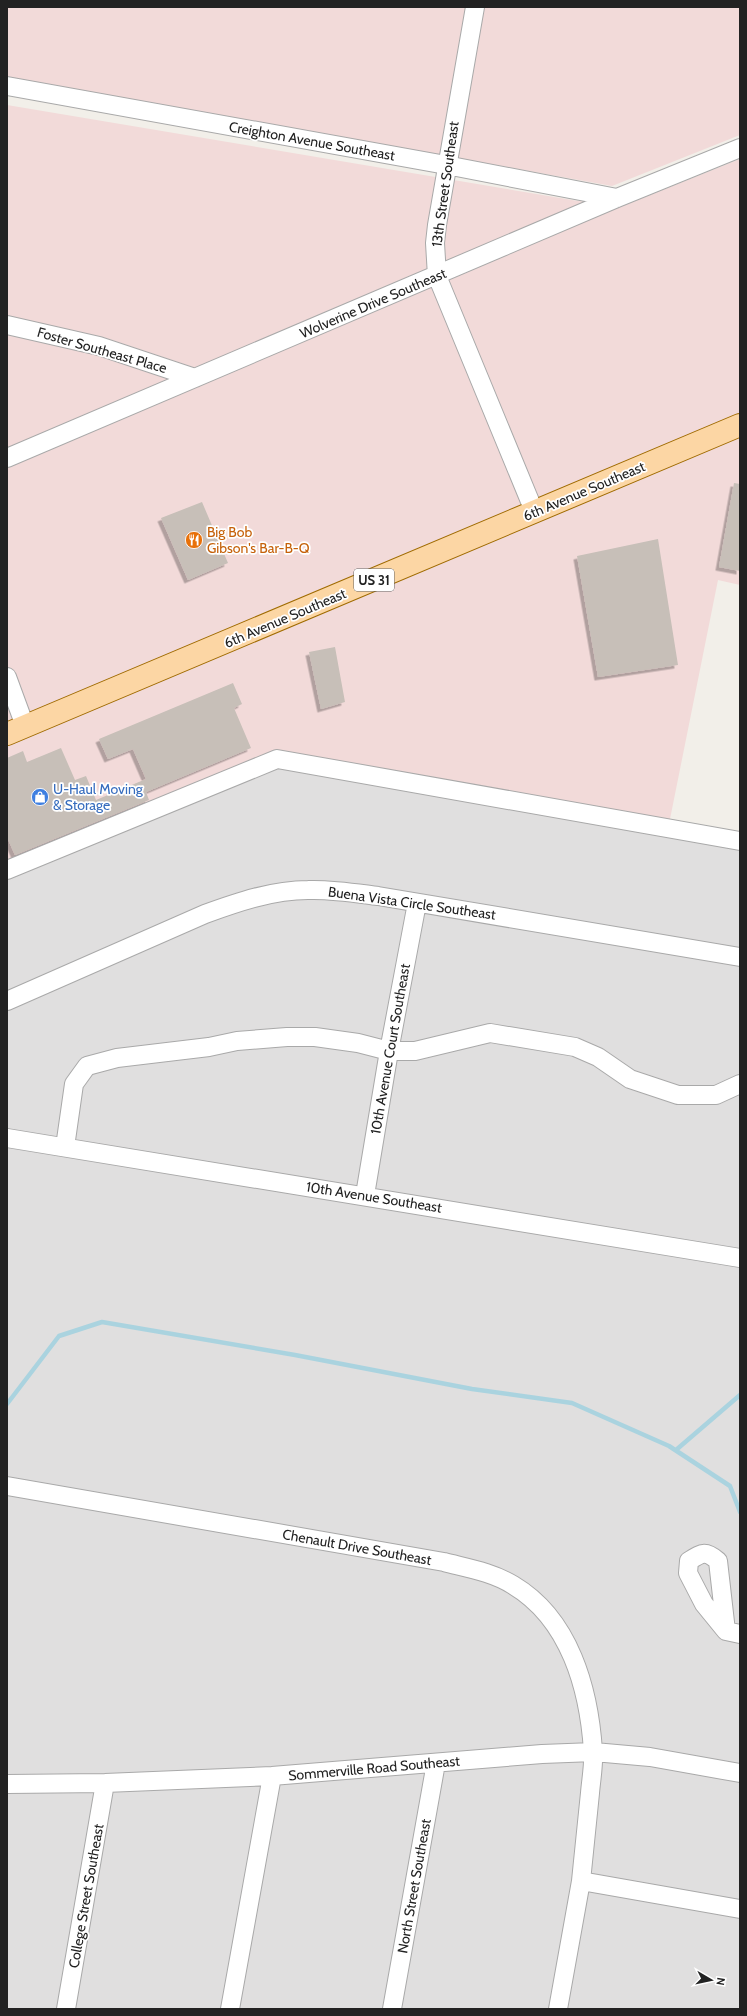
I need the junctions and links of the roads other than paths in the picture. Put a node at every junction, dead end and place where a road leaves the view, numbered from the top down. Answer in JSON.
{"nodes":[{"id":1,"x":475,"y":7,"type":"edge"},
{"id":2,"x":7,"y":86,"type":"edge"},
{"id":3,"x":740,"y":148,"type":"edge"},
{"id":4,"x":446,"y":165,"type":"junction"},
{"id":5,"x":617,"y":198,"type":"junction"},
{"id":6,"x":437,"y":276,"type":"junction"},
{"id":7,"x":7,"y":325,"type":"edge"},
{"id":8,"x":195,"y":378,"type":"junction"},
{"id":9,"x":740,"y":425,"type":"edge"},
{"id":10,"x":7,"y":458,"type":"edge"},
{"id":11,"x":534,"y":511,"type":"junction"},
{"id":12,"x":7,"y":677,"type":"edge"},
{"id":13,"x":16,"y":730,"type":"edge"},
{"id":14,"x":740,"y":841,"type":"edge"},
{"id":15,"x":7,"y":870,"type":"edge"},
{"id":16,"x":417,"y":903,"type":"junction"},
{"id":17,"x":740,"y":957,"type":"edge"},
{"id":18,"x":7,"y":1001,"type":"edge"},
{"id":19,"x":389,"y":1051,"type":"junction"},
{"id":20,"x":740,"y":1084,"type":"edge"},
{"id":21,"x":7,"y":1138,"type":"edge"},
{"id":22,"x":65,"y":1147,"type":"junction"},
{"id":23,"x":365,"y":1195,"type":"junction"},
{"id":24,"x":740,"y":1258,"type":"edge"},
{"id":25,"x":7,"y":1486,"type":"edge"},
{"id":26,"x":594,"y":1752,"type":"junction"},
{"id":27,"x":436,"y":1763,"type":"junction"},
{"id":28,"x":740,"y":1773,"type":"edge"},
{"id":29,"x":272,"y":1776,"type":"junction"},
{"id":30,"x":105,"y":1783,"type":"junction"},
{"id":31,"x":7,"y":1784,"type":"edge"},
{"id":32,"x":581,"y":1881,"type":"junction"},
{"id":33,"x":740,"y":1909,"type":"edge"},
{"id":34,"x":66,"y":2009,"type":"edge"},
{"id":35,"x":230,"y":2009,"type":"edge"},
{"id":36,"x":392,"y":2009,"type":"edge"},
{"id":37,"x":558,"y":2009,"type":"edge"}],
"edges":[{"from":1,"to":4,"type":"street","name":"13th Street Southeast"},
{"from":2,"to":4,"type":"street","name":"Creighton Avenue Southeast"},
{"from":3,"to":5,"type":"street","name":"Wolverine Drive Southeast"},
{"from":4,"to":5,"type":"street","name":"Creighton Avenue Southeast"},
{"from":4,"to":6,"type":"street","name":"13th Street Southeast"},
{"from":5,"to":6,"type":"street","name":"Wolverine Drive Southeast"},
{"from":6,"to":8,"type":"street","name":"Wolverine Drive Southeast"},
{"from":6,"to":11,"type":"street","name":"13th Street Southeast"},
{"from":7,"to":8,"type":"street","name":"Foster Southeast Place"},
{"from":8,"to":10,"type":"street","name":"Wolverine Drive Southeast"},
{"from":9,"to":11,"type":"main road","name":"6th Avenue Southeast","number":"US 31"},
{"from":11,"to":13,"type":"main road","name":"6th Avenue Southeast","number":"US 31"},
{"from":12,"to":13,"type":"street"},
{"from":14,"to":15,"type":"street"},
{"from":16,"to":17,"type":"street","name":"Buena Vista Circle Southeast"},
{"from":16,"to":18,"type":"street","name":"Buena Vista Circle Southeast"},
{"from":16,"to":19,"type":"street","name":"10th Avenue Court Southeast"},
{"from":19,"to":20,"type":"street"},
{"from":19,"to":22,"type":"street"},
{"from":19,"to":23,"type":"street","name":"10th Avenue Court Southeast"},
{"from":21,"to":22,"type":"street","name":"10th Avenue Southeast"},
{"from":22,"to":23,"type":"street","name":"10th Avenue Southeast"},
{"from":23,"to":24,"type":"street","name":"10th Avenue Southeast"},
{"from":25,"to":26,"type":"street","name":"Chenault Drive Southeast"},
{"from":26,"to":27,"type":"street","name":"Sommerville Road Southeast"},
{"from":26,"to":28,"type":"street","name":"Sommerville Road Southeast"},
{"from":26,"to":32,"type":"street","name":"Chenault Drive Southeast"},
{"from":27,"to":29,"type":"street","name":"Sommerville Road Southeast"},
{"from":27,"to":36,"type":"street","name":"North Street Southeast"},
{"from":29,"to":30,"type":"street","name":"Sommerville Road Southeast"},
{"from":29,"to":35,"type":"street"},
{"from":30,"to":31,"type":"street","name":"Sommerville Road Southeast"},
{"from":30,"to":34,"type":"street","name":"College Street Southeast"},
{"from":32,"to":33,"type":"street"},
{"from":32,"to":37,"type":"street","name":"Chenault Drive Southeast"}]}
